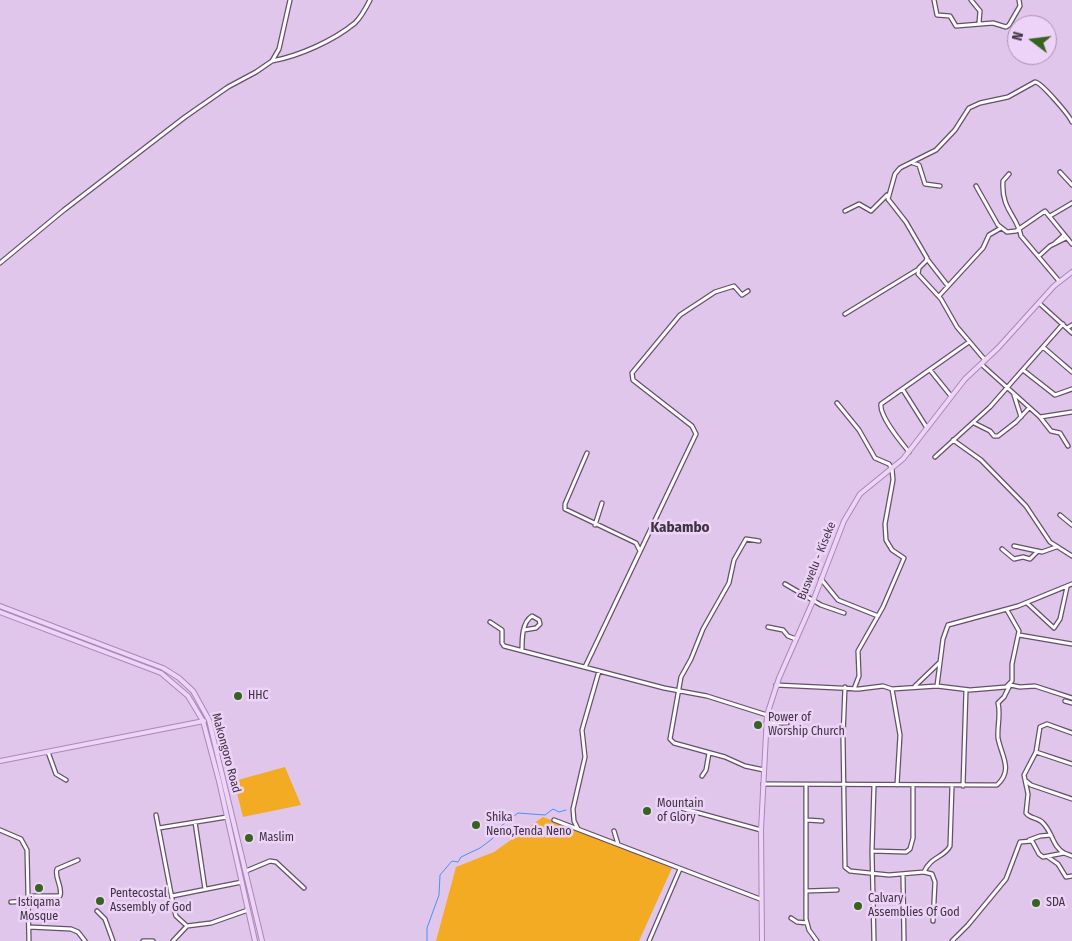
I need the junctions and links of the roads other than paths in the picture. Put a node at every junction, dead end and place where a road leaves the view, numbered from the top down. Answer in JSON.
{"nodes":[{"id":1,"x":290,"y":0,"type":"edge"},
{"id":2,"x":370,"y":0,"type":"edge"},
{"id":3,"x":934,"y":0,"type":"edge"},
{"id":4,"x":971,"y":0,"type":"edge"},
{"id":5,"x":1018,"y":0,"type":"edge"},
{"id":6,"x":979,"y":23,"type":"junction"},
{"id":7,"x":272,"y":61,"type":"junction"},
{"id":8,"x":1071,"y":110,"type":"edge"},
{"id":9,"x":1066,"y":111,"type":"junction"},
{"id":10,"x":1072,"y":122,"type":"edge"},
{"id":11,"x":912,"y":162,"type":"junction"},
{"id":12,"x":1060,"y":172,"type":"dead end"},
{"id":13,"x":1009,"y":174,"type":"dead end"},
{"id":14,"x":1072,"y":185,"type":"edge"},
{"id":15,"x":940,"y":186,"type":"dead end"},
{"id":16,"x":976,"y":186,"type":"dead end"},
{"id":17,"x":887,"y":194,"type":"junction"},
{"id":18,"x":1072,"y":203,"type":"edge"},
{"id":19,"x":845,"y":211,"type":"dead end"},
{"id":20,"x":1050,"y":216,"type":"junction"},
{"id":21,"x":1001,"y":228,"type":"junction"},
{"id":22,"x":1018,"y":230,"type":"junction"},
{"id":23,"x":1065,"y":236,"type":"junction"},
{"id":24,"x":1072,"y":244,"type":"edge"},
{"id":25,"x":1039,"y":256,"type":"junction"},
{"id":26,"x":927,"y":259,"type":"junction"},
{"id":27,"x":0,"y":263,"type":"edge"},
{"id":28,"x":918,"y":269,"type":"junction"},
{"id":29,"x":1072,"y":272,"type":"edge"},
{"id":30,"x":1059,"y":281,"type":"junction"},
{"id":31,"x":948,"y":286,"type":"junction"},
{"id":32,"x":748,"y":291,"type":"dead end"},
{"id":33,"x":939,"y":296,"type":"junction"},
{"id":34,"x":1039,"y":303,"type":"junction"},
{"id":35,"x":845,"y":314,"type":"dead end"},
{"id":36,"x":1063,"y":324,"type":"junction"},
{"id":37,"x":1072,"y":325,"type":"edge"},
{"id":38,"x":1067,"y":328,"type":"junction"},
{"id":39,"x":1072,"y":333,"type":"edge"},
{"id":40,"x":969,"y":342,"type":"junction"},
{"id":41,"x":1044,"y":348,"type":"junction"},
{"id":42,"x":986,"y":361,"type":"junction"},
{"id":43,"x":981,"y":364,"type":"junction"},
{"id":44,"x":930,"y":370,"type":"junction"},
{"id":45,"x":1023,"y":370,"type":"junction"},
{"id":46,"x":1072,"y":372,"type":"edge"},
{"id":47,"x":1007,"y":388,"type":"junction"},
{"id":48,"x":1072,"y":389,"type":"edge"},
{"id":49,"x":903,"y":390,"type":"junction"},
{"id":50,"x":1014,"y":394,"type":"junction"},
{"id":51,"x":951,"y":396,"type":"junction"},
{"id":52,"x":837,"y":403,"type":"dead end"},
{"id":53,"x":1029,"y":408,"type":"junction"},
{"id":54,"x":1072,"y":412,"type":"edge"},
{"id":55,"x":1021,"y":417,"type":"junction"},
{"id":56,"x":1040,"y":417,"type":"junction"},
{"id":57,"x":974,"y":422,"type":"junction"},
{"id":58,"x":927,"y":428,"type":"junction"},
{"id":59,"x":953,"y":440,"type":"junction"},
{"id":60,"x":1068,"y":446,"type":"dead end"},
{"id":61,"x":909,"y":452,"type":"junction"},
{"id":62,"x":587,"y":453,"type":"dead end"},
{"id":63,"x":936,"y":457,"type":"dead end"},
{"id":64,"x":892,"y":469,"type":"junction"},
{"id":65,"x":602,"y":503,"type":"dead end"},
{"id":66,"x":1060,"y":515,"type":"dead end"},
{"id":67,"x":595,"y":525,"type":"junction"},
{"id":68,"x":1072,"y":525,"type":"edge"},
{"id":69,"x":759,"y":541,"type":"dead end"},
{"id":70,"x":1014,"y":546,"type":"dead end"},
{"id":71,"x":1056,"y":547,"type":"junction"},
{"id":72,"x":1002,"y":549,"type":"dead end"},
{"id":73,"x":1038,"y":551,"type":"junction"},
{"id":74,"x":640,"y":552,"type":"junction"},
{"id":75,"x":1072,"y":556,"type":"edge"},
{"id":76,"x":821,"y":579,"type":"junction"},
{"id":77,"x":786,"y":584,"type":"dead end"},
{"id":78,"x":1072,"y":584,"type":"edge"},
{"id":79,"x":1067,"y":586,"type":"junction"},
{"id":80,"x":813,"y":601,"type":"junction"},
{"id":81,"x":1027,"y":603,"type":"junction"},
{"id":82,"x":0,"y":606,"type":"edge"},
{"id":83,"x":1006,"y":610,"type":"junction"},
{"id":84,"x":0,"y":612,"type":"edge"},
{"id":85,"x":844,"y":613,"type":"dead end"},
{"id":86,"x":878,"y":616,"type":"junction"},
{"id":87,"x":490,"y":622,"type":"dead end"},
{"id":88,"x":768,"y":627,"type":"dead end"},
{"id":89,"x":524,"y":630,"type":"junction"},
{"id":90,"x":1018,"y":635,"type":"junction"},
{"id":91,"x":796,"y":639,"type":"junction"},
{"id":92,"x":1072,"y":644,"type":"edge"},
{"id":93,"x":522,"y":650,"type":"junction"},
{"id":94,"x":940,"y":661,"type":"junction"},
{"id":95,"x":585,"y":667,"type":"junction"},
{"id":96,"x":599,"y":671,"type":"junction"},
{"id":97,"x":776,"y":685,"type":"junction"},
{"id":98,"x":1009,"y":685,"type":"junction"},
{"id":99,"x":915,"y":686,"type":"junction"},
{"id":100,"x":937,"y":686,"type":"junction"},
{"id":101,"x":845,"y":687,"type":"junction"},
{"id":102,"x":854,"y":689,"type":"junction"},
{"id":103,"x":892,"y":689,"type":"junction"},
{"id":104,"x":966,"y":690,"type":"junction"},
{"id":105,"x":679,"y":692,"type":"junction"},
{"id":106,"x":1072,"y":698,"type":"edge"},
{"id":107,"x":1065,"y":701,"type":"dead end"},
{"id":108,"x":1072,"y":703,"type":"edge"},
{"id":109,"x":767,"y":715,"type":"junction"},
{"id":110,"x":209,"y":720,"type":"junction"},
{"id":111,"x":203,"y":721,"type":"junction"},
{"id":112,"x":766,"y":723,"type":"junction"},
{"id":113,"x":787,"y":723,"type":"dead end"},
{"id":114,"x":1072,"y":733,"type":"edge"},
{"id":115,"x":48,"y":752,"type":"junction"},
{"id":116,"x":1036,"y":752,"type":"junction"},
{"id":117,"x":709,"y":753,"type":"junction"},
{"id":118,"x":0,"y":761,"type":"edge"},
{"id":119,"x":1072,"y":764,"type":"edge"},
{"id":120,"x":764,"y":770,"type":"junction"},
{"id":121,"x":702,"y":776,"type":"dead end"},
{"id":122,"x":1025,"y":779,"type":"junction"},
{"id":123,"x":66,"y":780,"type":"dead end"},
{"id":124,"x":764,"y":784,"type":"junction"},
{"id":125,"x":844,"y":784,"type":"junction"},
{"id":126,"x":806,"y":785,"type":"junction"},
{"id":127,"x":874,"y":785,"type":"junction"},
{"id":128,"x":896,"y":785,"type":"junction"},
{"id":129,"x":913,"y":785,"type":"junction"},
{"id":130,"x":952,"y":786,"type":"junction"},
{"id":131,"x":964,"y":786,"type":"junction"},
{"id":132,"x":1072,"y":799,"type":"edge"},
{"id":133,"x":681,"y":808,"type":"dead end"},
{"id":134,"x":156,"y":815,"type":"dead end"},
{"id":135,"x":227,"y":817,"type":"junction"},
{"id":136,"x":554,"y":820,"type":"dead end"},
{"id":137,"x":807,"y":820,"type":"junction"},
{"id":138,"x":822,"y":820,"type":"dead end"},
{"id":139,"x":195,"y":822,"type":"junction"},
{"id":140,"x":159,"y":828,"type":"junction"},
{"id":141,"x":0,"y":830,"type":"edge"},
{"id":142,"x":578,"y":830,"type":"junction"},
{"id":143,"x":761,"y":830,"type":"junction"},
{"id":144,"x":614,"y":831,"type":"dead end"},
{"id":145,"x":1051,"y":835,"type":"junction"},
{"id":146,"x":1029,"y":840,"type":"junction"},
{"id":147,"x":618,"y":844,"type":"junction"},
{"id":148,"x":872,"y":851,"type":"junction"},
{"id":149,"x":1064,"y":853,"type":"junction"},
{"id":150,"x":1072,"y":856,"type":"edge"},
{"id":151,"x":1048,"y":857,"type":"junction"},
{"id":152,"x":78,"y":860,"type":"dead end"},
{"id":153,"x":680,"y":869,"type":"junction"},
{"id":154,"x":246,"y":871,"type":"junction"},
{"id":155,"x":924,"y":872,"type":"junction"},
{"id":156,"x":873,"y":873,"type":"junction"},
{"id":157,"x":903,"y":876,"type":"junction"},
{"id":158,"x":1072,"y":876,"type":"edge"},
{"id":159,"x":242,"y":882,"type":"junction"},
{"id":160,"x":304,"y":888,"type":"dead end"},
{"id":161,"x":205,"y":889,"type":"junction"},
{"id":162,"x":837,"y":890,"type":"dead end"},
{"id":163,"x":806,"y":891,"type":"junction"},
{"id":164,"x":172,"y":896,"type":"junction"},
{"id":165,"x":29,"y":899,"type":"junction"},
{"id":166,"x":760,"y":899,"type":"junction"},
{"id":167,"x":12,"y":902,"type":"dead end"},
{"id":168,"x":248,"y":910,"type":"junction"},
{"id":169,"x":97,"y":911,"type":"dead end"},
{"id":170,"x":791,"y":918,"type":"dead end"},
{"id":171,"x":933,"y":920,"type":"dead end"},
{"id":172,"x":807,"y":923,"type":"junction"},
{"id":173,"x":187,"y":926,"type":"junction"},
{"id":174,"x":29,"y":927,"type":"junction"},
{"id":175,"x":29,"y":941,"type":"edge"},
{"id":176,"x":85,"y":941,"type":"edge"},
{"id":177,"x":113,"y":941,"type":"edge"},
{"id":178,"x":143,"y":941,"type":"edge"},
{"id":179,"x":153,"y":941,"type":"edge"},
{"id":180,"x":173,"y":941,"type":"edge"},
{"id":181,"x":255,"y":941,"type":"edge"},
{"id":182,"x":262,"y":941,"type":"edge"},
{"id":183,"x":649,"y":941,"type":"edge"},
{"id":184,"x":762,"y":941,"type":"edge"},
{"id":185,"x":817,"y":941,"type":"edge"},
{"id":186,"x":874,"y":941,"type":"edge"},
{"id":187,"x":904,"y":941,"type":"edge"},
{"id":188,"x":952,"y":941,"type":"edge"}],
"edges":[{"from":1,"to":7,"type":"street"},
{"from":2,"to":7,"type":"street"},
{"from":3,"to":6,"type":"street"},
{"from":4,"to":6,"type":"street"},
{"from":5,"to":6,"type":"street"},
{"from":7,"to":27,"type":"street"},
{"from":8,"to":9,"type":"street"},
{"from":9,"to":10,"type":"street"},
{"from":9,"to":11,"type":"street"},
{"from":11,"to":15,"type":"street"},
{"from":11,"to":17,"type":"street"},
{"from":12,"to":14,"type":"street"},
{"from":13,"to":22,"type":"street"},
{"from":16,"to":21,"type":"street"},
{"from":17,"to":19,"type":"street"},
{"from":17,"to":26,"type":"street"},
{"from":18,"to":20,"type":"street"},
{"from":20,"to":22,"type":"street"},
{"from":20,"to":23,"type":"street"},
{"from":21,"to":22,"type":"street"},
{"from":21,"to":31,"type":"street"},
{"from":22,"to":25,"type":"street"},
{"from":23,"to":24,"type":"street"},
{"from":23,"to":25,"type":"street"},
{"from":25,"to":30,"type":"street"},
{"from":26,"to":28,"type":"street"},
{"from":26,"to":31,"type":"street"},
{"from":28,"to":33,"type":"street"},
{"from":28,"to":35,"type":"street"},
{"from":29,"to":30,"type":"main road","name":"Buswelu - Kiseke"},
{"from":30,"to":34,"type":"main road","name":"Buswelu - Kiseke"},
{"from":31,"to":33,"type":"street"},
{"from":32,"to":74,"type":"street"},
{"from":33,"to":40,"type":"street"},
{"from":34,"to":36,"type":"street"},
{"from":34,"to":42,"type":"main road","name":"Buswelu - Kiseke"},
{"from":36,"to":38,"type":"street"},
{"from":36,"to":41,"type":"street"},
{"from":37,"to":38,"type":"street"},
{"from":38,"to":39,"type":"street"},
{"from":40,"to":42,"type":"street"},
{"from":40,"to":44,"type":"street"},
{"from":41,"to":45,"type":"street"},
{"from":41,"to":46,"type":"street"},
{"from":42,"to":43,"type":"main road","name":"Buswelu - Kiseke"},
{"from":43,"to":47,"type":"street"},
{"from":43,"to":51,"type":"main road","name":"Buswelu - Kiseke"},
{"from":44,"to":49,"type":"street"},
{"from":44,"to":51,"type":"street"},
{"from":45,"to":47,"type":"street"},
{"from":45,"to":48,"type":"street"},
{"from":47,"to":50,"type":"street"},
{"from":47,"to":57,"type":"street"},
{"from":49,"to":58,"type":"street"},
{"from":49,"to":61,"type":"street"},
{"from":50,"to":53,"type":"street"},
{"from":50,"to":55,"type":"street"},
{"from":51,"to":58,"type":"main road","name":"Buswelu - Kiseke"},
{"from":52,"to":64,"type":"street"},
{"from":53,"to":55,"type":"street"},
{"from":53,"to":56,"type":"street"},
{"from":54,"to":56,"type":"street"},
{"from":55,"to":57,"type":"street"},
{"from":56,"to":60,"type":"street"},
{"from":57,"to":59,"type":"street"},
{"from":58,"to":61,"type":"main road","name":"Buswelu - Kiseke"},
{"from":59,"to":63,"type":"street"},
{"from":59,"to":71,"type":"street"},
{"from":61,"to":64,"type":"main road","name":"Buswelu - Kiseke"},
{"from":62,"to":67,"type":"street"},
{"from":64,"to":76,"type":"main road","name":"Buswelu - Kiseke"},
{"from":64,"to":86,"type":"street"},
{"from":65,"to":67,"type":"street"},
{"from":66,"to":68,"type":"street"},
{"from":67,"to":74,"type":"street"},
{"from":69,"to":105,"type":"street"},
{"from":70,"to":73,"type":"street"},
{"from":71,"to":73,"type":"street"},
{"from":71,"to":75,"type":"street"},
{"from":72,"to":73,"type":"street"},
{"from":74,"to":95,"type":"street"},
{"from":76,"to":80,"type":"main road","name":"Buswelu - Kiseke"},
{"from":76,"to":86,"type":"street"},
{"from":77,"to":80,"type":"street"},
{"from":78,"to":79,"type":"street"},
{"from":79,"to":81,"type":"street"},
{"from":79,"to":81,"type":"street"},
{"from":80,"to":85,"type":"street"},
{"from":80,"to":91,"type":"main road","name":"Buswelu - Kiseke"},
{"from":81,"to":83,"type":"street"},
{"from":82,"to":110,"type":"main road","name":"Makongoro Road"},
{"from":83,"to":90,"type":"street"},
{"from":83,"to":94,"type":"street"},
{"from":84,"to":111,"type":"main road","name":"Makongoro Road"},
{"from":86,"to":102,"type":"street"},
{"from":87,"to":93,"type":"street"},
{"from":88,"to":91,"type":"street"},
{"from":89,"to":89,"type":"street"},
{"from":89,"to":93,"type":"street"},
{"from":90,"to":92,"type":"street"},
{"from":90,"to":98,"type":"street"},
{"from":91,"to":97,"type":"main road","name":"Buswelu - Kiseke"},
{"from":93,"to":95,"type":"street"},
{"from":94,"to":99,"type":"street"},
{"from":94,"to":100,"type":"street"},
{"from":95,"to":96,"type":"street"},
{"from":96,"to":105,"type":"street"},
{"from":96,"to":142,"type":"street"},
{"from":97,"to":101,"type":"street"},
{"from":97,"to":109,"type":"main road","name":"Buswelu - Kiseke"},
{"from":98,"to":104,"type":"street"},
{"from":98,"to":106,"type":"street"},
{"from":98,"to":131,"type":"street"},
{"from":99,"to":100,"type":"street"},
{"from":99,"to":103,"type":"street"},
{"from":100,"to":104,"type":"street"},
{"from":101,"to":102,"type":"street"},
{"from":101,"to":125,"type":"street"},
{"from":102,"to":103,"type":"street"},
{"from":103,"to":128,"type":"street"},
{"from":104,"to":131,"type":"street"},
{"from":105,"to":109,"type":"street"},
{"from":105,"to":117,"type":"street"},
{"from":107,"to":108,"type":"street"},
{"from":109,"to":112,"type":"main road","name":"Buswelu - Kiseke"},
{"from":110,"to":111,"type":"main road"},
{"from":110,"to":154,"type":"main road","name":"Makongoro Road"},
{"from":111,"to":115,"type":"main road"},
{"from":111,"to":135,"type":"main road","name":"Makongoro Road"},
{"from":112,"to":113,"type":"street"},
{"from":112,"to":120,"type":"main road","name":"Buswelu - Kiseke"},
{"from":114,"to":116,"type":"street"},
{"from":115,"to":118,"type":"main road"},
{"from":115,"to":123,"type":"street"},
{"from":116,"to":119,"type":"street"},
{"from":116,"to":122,"type":"street"},
{"from":117,"to":120,"type":"street"},
{"from":117,"to":121,"type":"street"},
{"from":120,"to":124,"type":"main road","name":"Buswelu - Kiseke"},
{"from":122,"to":132,"type":"street"},
{"from":122,"to":145,"type":"street"},
{"from":124,"to":126,"type":"street"},
{"from":124,"to":143,"type":"main road","name":"Buswelu - Kiseke"},
{"from":125,"to":126,"type":"street"},
{"from":125,"to":127,"type":"street"},
{"from":125,"to":156,"type":"street"},
{"from":126,"to":137,"type":"street"},
{"from":127,"to":128,"type":"street"},
{"from":127,"to":148,"type":"street"},
{"from":128,"to":129,"type":"street"},
{"from":129,"to":130,"type":"street"},
{"from":129,"to":148,"type":"street"},
{"from":130,"to":131,"type":"street"},
{"from":130,"to":155,"type":"street"},
{"from":133,"to":143,"type":"street"},
{"from":134,"to":140,"type":"street"},
{"from":135,"to":139,"type":"street"},
{"from":135,"to":159,"type":"main road","name":"Makongoro Road"},
{"from":136,"to":142,"type":"street"},
{"from":137,"to":138,"type":"street"},
{"from":137,"to":163,"type":"street"},
{"from":139,"to":140,"type":"street"},
{"from":139,"to":161,"type":"street"},
{"from":140,"to":164,"type":"street"},
{"from":141,"to":165,"type":"street"},
{"from":142,"to":147,"type":"street"},
{"from":143,"to":166,"type":"main road","name":"Buswelu - Kiseke"},
{"from":144,"to":147,"type":"street"},
{"from":145,"to":146,"type":"street"},
{"from":145,"to":149,"type":"street"},
{"from":146,"to":151,"type":"street"},
{"from":146,"to":188,"type":"street"},
{"from":147,"to":153,"type":"street"},
{"from":148,"to":156,"type":"street"},
{"from":149,"to":150,"type":"street"},
{"from":149,"to":151,"type":"street"},
{"from":151,"to":158,"type":"street"},
{"from":152,"to":165,"type":"street"},
{"from":153,"to":166,"type":"street"},
{"from":153,"to":183,"type":"street"},
{"from":154,"to":160,"type":"street"},
{"from":154,"to":182,"type":"main road","name":"Makongoro Road"},
{"from":155,"to":157,"type":"street"},
{"from":155,"to":171,"type":"street"},
{"from":156,"to":157,"type":"street"},
{"from":156,"to":186,"type":"street"},
{"from":157,"to":187,"type":"street"},
{"from":159,"to":161,"type":"street"},
{"from":159,"to":168,"type":"main road","name":"Makongoro Road"},
{"from":161,"to":164,"type":"street"},
{"from":162,"to":163,"type":"street"},
{"from":163,"to":172,"type":"street"},
{"from":164,"to":173,"type":"street"},
{"from":165,"to":167,"type":"street"},
{"from":165,"to":174,"type":"street"},
{"from":166,"to":184,"type":"main road","name":"Buswelu - Kiseke"},
{"from":168,"to":173,"type":"street"},
{"from":168,"to":181,"type":"main road","name":"Makongoro Road"},
{"from":169,"to":177,"type":"street"},
{"from":170,"to":172,"type":"street"},
{"from":172,"to":185,"type":"street"},
{"from":173,"to":180,"type":"street"},
{"from":174,"to":175,"type":"street"},
{"from":174,"to":176,"type":"street"},
{"from":178,"to":179,"type":"street"}]}
